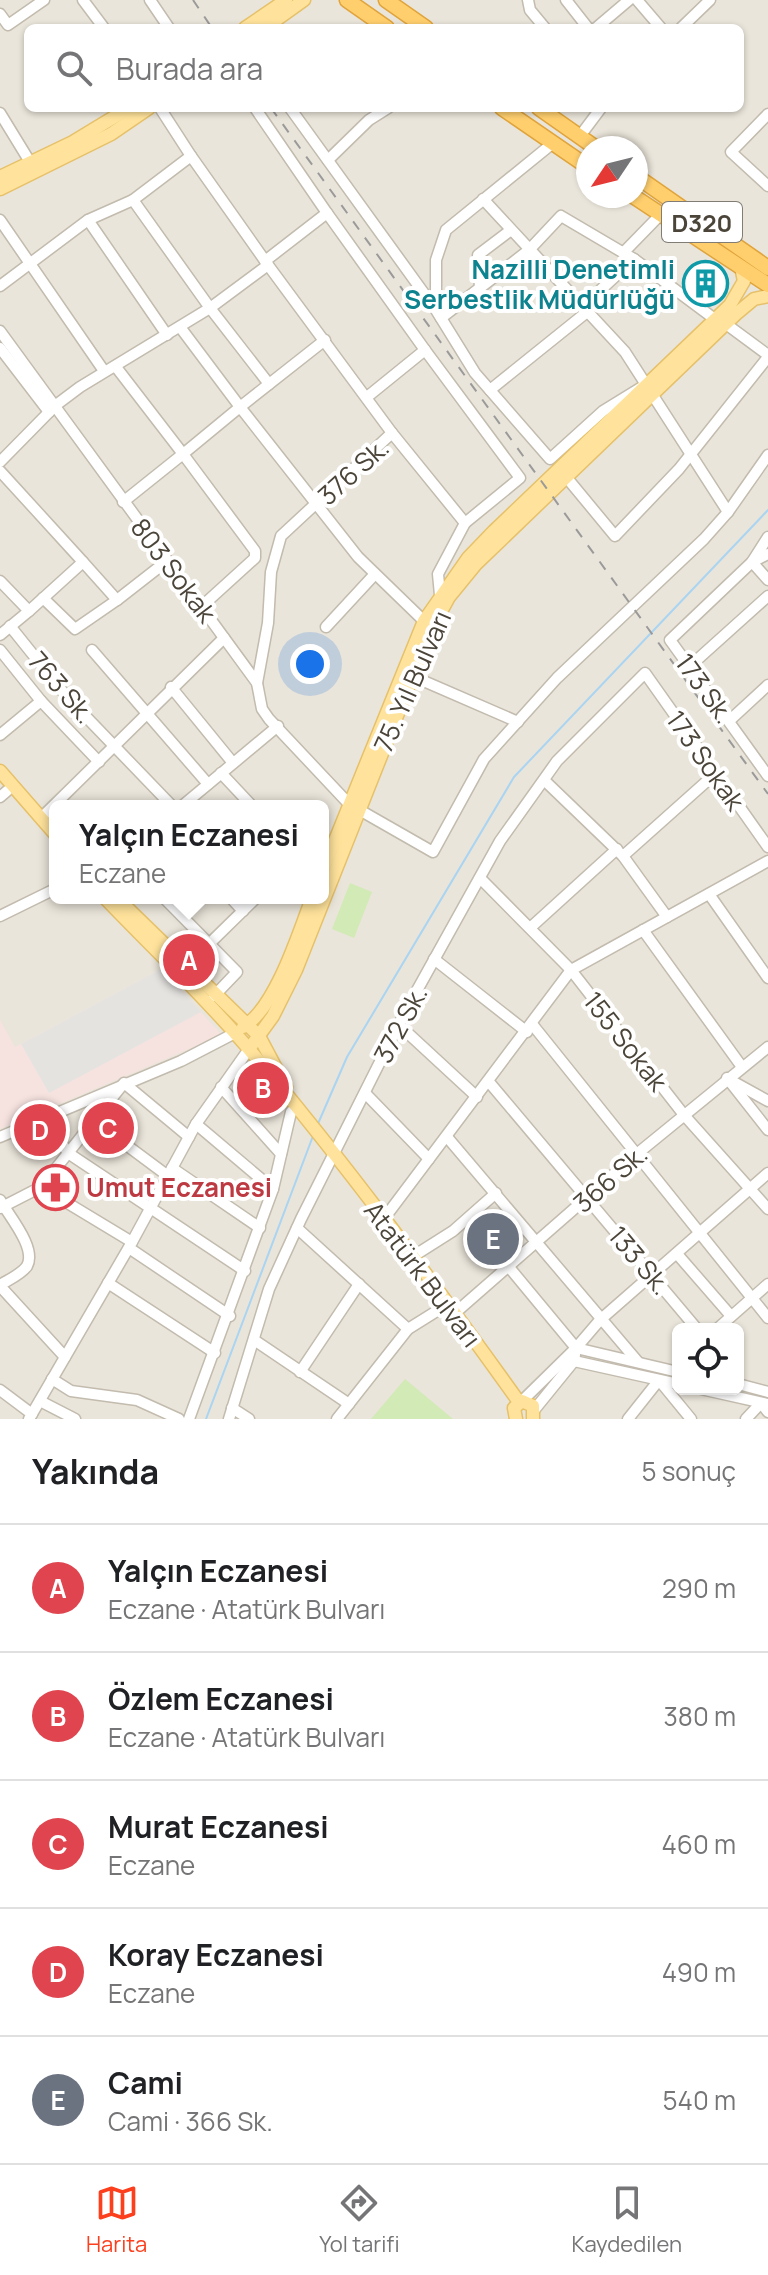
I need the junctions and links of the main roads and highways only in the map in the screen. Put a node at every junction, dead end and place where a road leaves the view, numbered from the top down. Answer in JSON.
{"nodes":[{"id":1,"x":286,"y":0,"type":"edge"},
{"id":2,"x":304,"y":0,"type":"edge"},
{"id":3,"x":347,"y":0,"type":"edge"},
{"id":4,"x":386,"y":0,"type":"edge"},
{"id":5,"x":251,"y":24,"type":"edge"},
{"id":6,"x":271,"y":24,"type":"edge"},
{"id":7,"x":381,"y":24,"type":"edge"},
{"id":8,"x":420,"y":24,"type":"edge"},
{"id":9,"x":123,"y":112,"type":"edge"},
{"id":10,"x":143,"y":112,"type":"edge"},
{"id":11,"x":508,"y":112,"type":"edge"},
{"id":12,"x":545,"y":112,"type":"edge"},
{"id":13,"x":580,"y":136,"type":"edge"},
{"id":14,"x":576,"y":159,"type":"edge"},
{"id":15,"x":0,"y":177,"type":"edge"},
{"id":16,"x":648,"y":184,"type":"edge"},
{"id":17,"x":0,"y":189,"type":"edge"},
{"id":18,"x":648,"y":206,"type":"edge"},
{"id":19,"x":766,"y":264,"type":"edge"},
{"id":20,"x":741,"y":267,"type":"junction"},
{"id":21,"x":768,"y":285,"type":"edge"},
{"id":22,"x":768,"y":296,"type":"edge"},
{"id":23,"x":721,"y":322,"type":"junction"},
{"id":24,"x":650,"y":389,"type":"junction"},
{"id":25,"x":0,"y":771,"type":"edge"},
{"id":26,"x":2,"y":791,"type":"edge"},
{"id":27,"x":353,"y":807,"type":"junction"},
{"id":28,"x":49,"y":827,"type":"edge"},
{"id":29,"x":49,"y":839,"type":"edge"},
{"id":30,"x":329,"y":857,"type":"edge"},
{"id":31,"x":329,"y":876,"type":"edge"},
{"id":32,"x":111,"y":904,"type":"edge"},
{"id":33,"x":123,"y":904,"type":"edge"},
{"id":34,"x":309,"y":904,"type":"edge"},
{"id":35,"x":319,"y":904,"type":"edge"},
{"id":36,"x":248,"y":1025,"type":"junction"},
{"id":37,"x":235,"y":1033,"type":"junction"},
{"id":38,"x":259,"y":1036,"type":"junction"},
{"id":39,"x":249,"y":1049,"type":"junction"},
{"id":40,"x":297,"y":1107,"type":"junction"},
{"id":41,"x":520,"y":1402,"type":"junction"},
{"id":42,"x":535,"y":1415,"type":"edge"},
{"id":43,"x":516,"y":1419,"type":"edge"}],
"edges":[{"from":1,"to":5,"type":"main road"},
{"from":2,"to":6,"type":"main road"},
{"from":3,"to":7,"type":"highway"},
{"from":4,"to":8,"type":"highway"},
{"from":9,"to":15,"type":"main road"},
{"from":10,"to":17,"type":"main road"},
{"from":11,"to":14,"type":"highway"},
{"from":12,"to":13,"type":"highway"},
{"from":16,"to":19,"type":"highway","number":"D320"},
{"from":18,"to":20,"type":"highway","number":"D320"},
{"from":20,"to":21,"type":"highway","number":"D320"},
{"from":20,"to":23,"type":"main road","name":"75. Yıl Bulvarı"},
{"from":22,"to":23,"type":"main road","name":"75. Yıl Bulvarı"},
{"from":23,"to":24,"type":"main road","name":"75. Yıl Bulvarı"},
{"from":24,"to":27,"type":"main road","name":"75. Yıl Bulvarı"},
{"from":24,"to":27,"type":"main road","name":"75. Yıl Bulvarı"},
{"from":25,"to":28,"type":"main road"},
{"from":26,"to":29,"type":"main road"},
{"from":27,"to":30,"type":"main road","name":"75. Yıl Bulvarı"},
{"from":27,"to":31,"type":"main road","name":"75. Yıl Bulvarı"},
{"from":32,"to":37,"type":"main road"},
{"from":33,"to":36,"type":"main road"},
{"from":34,"to":36,"type":"main road"},
{"from":35,"to":38,"type":"main road","name":"75. Yıl Bulvarı"},
{"from":36,"to":37,"type":"main road"},
{"from":36,"to":38,"type":"main road"},
{"from":37,"to":39,"type":"main road"},
{"from":38,"to":39,"type":"main road","name":"75. Yıl Bulvarı"},
{"from":38,"to":40,"type":"main road"},
{"from":39,"to":40,"type":"main road"},
{"from":40,"to":41,"type":"main road","name":"Atatürk Bulvarı"},
{"from":41,"to":42,"type":"main road"},
{"from":41,"to":43,"type":"main road"}]}
